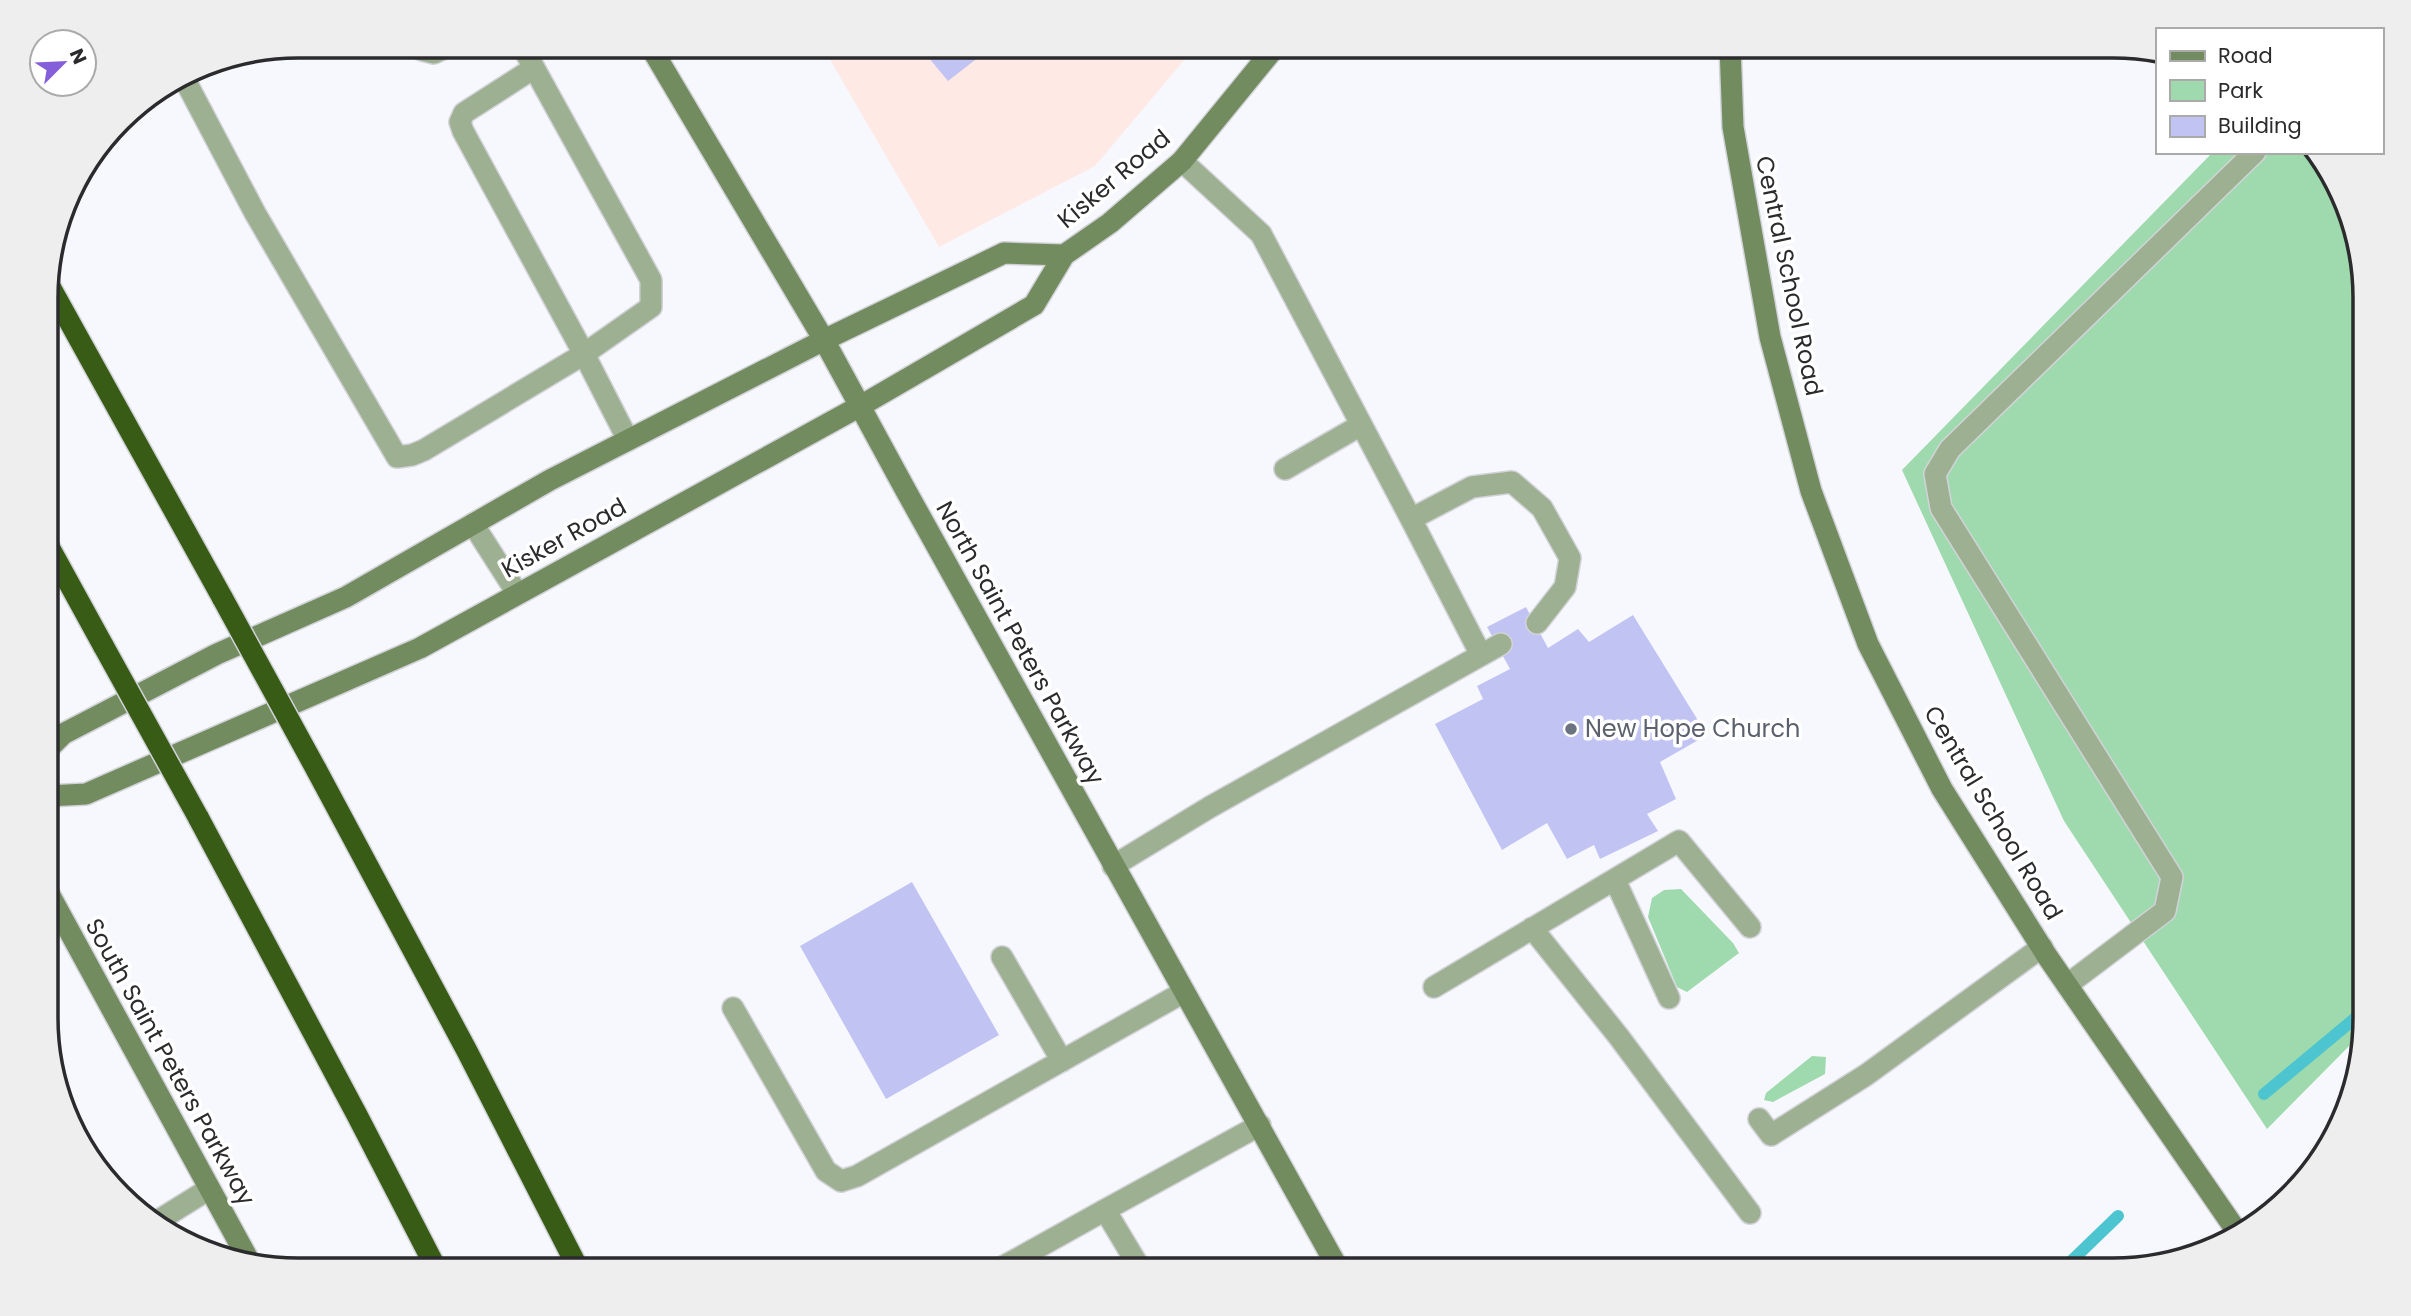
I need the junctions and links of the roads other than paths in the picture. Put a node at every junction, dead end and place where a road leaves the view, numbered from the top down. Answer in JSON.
{"nodes":[{"id":1,"x":529,"y":58,"type":"edge"},
{"id":2,"x":657,"y":58,"type":"edge"},
{"id":3,"x":1266,"y":58,"type":"edge"},
{"id":4,"x":1730,"y":58,"type":"edge"},
{"id":5,"x":534,"y":68,"type":"junction"},
{"id":6,"x":188,"y":85,"type":"edge"},
{"id":7,"x":2253,"y":154,"type":"edge"},
{"id":8,"x":1182,"y":161,"type":"junction"},
{"id":9,"x":1064,"y":255,"type":"junction"},
{"id":10,"x":58,"y":301,"type":"edge"},
{"id":11,"x":824,"y":340,"type":"junction"},
{"id":12,"x":584,"y":354,"type":"junction"},
{"id":13,"x":862,"y":405,"type":"junction"},
{"id":14,"x":1361,"y":425,"type":"junction"},
{"id":15,"x":628,"y":440,"type":"junction"},
{"id":16,"x":1285,"y":469,"type":"dead end"},
{"id":17,"x":1411,"y":519,"type":"junction"},
{"id":18,"x":473,"y":524,"type":"junction"},
{"id":19,"x":58,"y":563,"type":"edge"},
{"id":20,"x":517,"y":593,"type":"junction"},
{"id":21,"x":1537,"y":623,"type":"dead end"},
{"id":22,"x":1501,"y":644,"type":"dead end"},
{"id":23,"x":1481,"y":655,"type":"junction"},
{"id":24,"x":58,"y":739,"type":"edge"},
{"id":25,"x":58,"y":795,"type":"edge"},
{"id":26,"x":1113,"y":866,"type":"junction"},
{"id":27,"x":1615,"y":880,"type":"junction"},
{"id":28,"x":58,"y":910,"type":"edge"},
{"id":29,"x":1532,"y":928,"type":"junction"},
{"id":30,"x":1750,"y":928,"type":"dead end"},
{"id":31,"x":2042,"y":947,"type":"junction"},
{"id":32,"x":1002,"y":957,"type":"dead end"},
{"id":33,"x":2067,"y":985,"type":"junction"},
{"id":34,"x":1434,"y":986,"type":"dead end"},
{"id":35,"x":1184,"y":992,"type":"junction"},
{"id":36,"x":1669,"y":999,"type":"dead end"},
{"id":37,"x":733,"y":1008,"type":"dead end"},
{"id":38,"x":1062,"y":1061,"type":"junction"},
{"id":39,"x":1759,"y":1119,"type":"dead end"},
{"id":40,"x":1260,"y":1125,"type":"junction"},
{"id":41,"x":209,"y":1188,"type":"junction"},
{"id":42,"x":1105,"y":1210,"type":"junction"},
{"id":43,"x":1750,"y":1213,"type":"dead end"},
{"id":44,"x":163,"y":1217,"type":"edge"},
{"id":45,"x":2233,"y":1226,"type":"edge"},
{"id":46,"x":244,"y":1252,"type":"edge"},
{"id":47,"x":431,"y":1258,"type":"edge"},
{"id":48,"x":573,"y":1258,"type":"edge"},
{"id":49,"x":1037,"y":1258,"type":"edge"},
{"id":50,"x":1134,"y":1258,"type":"edge"},
{"id":51,"x":1332,"y":1258,"type":"edge"}],
"edges":[{"from":1,"to":5,"type":"lane"},
{"from":2,"to":11,"type":"main road","name":"North Saint Peters Parkway"},
{"from":3,"to":8,"type":"main road","name":"Kisker Road"},
{"from":4,"to":31,"type":"main road","name":"Central School Road"},
{"from":5,"to":12,"type":"lane"},
{"from":5,"to":12,"type":"lane"},
{"from":6,"to":12,"type":"lane"},
{"from":7,"to":33,"type":"lane"},
{"from":8,"to":9,"type":"main road","name":"Kisker Road"},
{"from":8,"to":14,"type":"lane"},
{"from":9,"to":11,"type":"main road","name":"Kisker Road"},
{"from":9,"to":13,"type":"main road","name":"Kisker Road"},
{"from":10,"to":48,"type":"highway","bridge":true},
{"from":11,"to":13,"type":"main road","name":"North Saint Peters Parkway"},
{"from":11,"to":15,"type":"main road","name":"Kisker Road"},
{"from":12,"to":15,"type":"lane"},
{"from":13,"to":20,"type":"main road","name":"Kisker Road"},
{"from":13,"to":26,"type":"main road","name":"North Saint Peters Parkway"},
{"from":14,"to":16,"type":"lane"},
{"from":14,"to":17,"type":"lane"},
{"from":15,"to":18,"type":"main road","name":"Kisker Road"},
{"from":17,"to":21,"type":"lane"},
{"from":17,"to":23,"type":"lane"},
{"from":18,"to":20,"type":"lane"},
{"from":18,"to":24,"type":"main road","name":"Kisker Road"},
{"from":19,"to":47,"type":"highway","bridge":true},
{"from":20,"to":25,"type":"main road","name":"Kisker Road"},
{"from":22,"to":23,"type":"lane"},
{"from":23,"to":26,"type":"lane"},
{"from":26,"to":35,"type":"main road","name":"North Saint Peters Parkway"},
{"from":27,"to":29,"type":"lane"},
{"from":27,"to":30,"type":"lane"},
{"from":27,"to":36,"type":"lane"},
{"from":28,"to":41,"type":"main road","name":"South Saint Peters Parkway"},
{"from":29,"to":34,"type":"lane"},
{"from":29,"to":43,"type":"lane"},
{"from":31,"to":33,"type":"main road","name":"Central School Road"},
{"from":31,"to":39,"type":"lane"},
{"from":32,"to":38,"type":"lane"},
{"from":33,"to":45,"type":"main road","name":"Central School Road"},
{"from":35,"to":38,"type":"lane"},
{"from":35,"to":40,"type":"main road","name":"North Saint Peters Parkway"},
{"from":37,"to":38,"type":"lane"},
{"from":40,"to":42,"type":"lane"},
{"from":40,"to":51,"type":"main road","name":"North Saint Peters Parkway"},
{"from":41,"to":44,"type":"lane"},
{"from":41,"to":46,"type":"main road","name":"South Saint Peters Parkway"},
{"from":42,"to":49,"type":"lane"},
{"from":42,"to":50,"type":"lane"}]}
